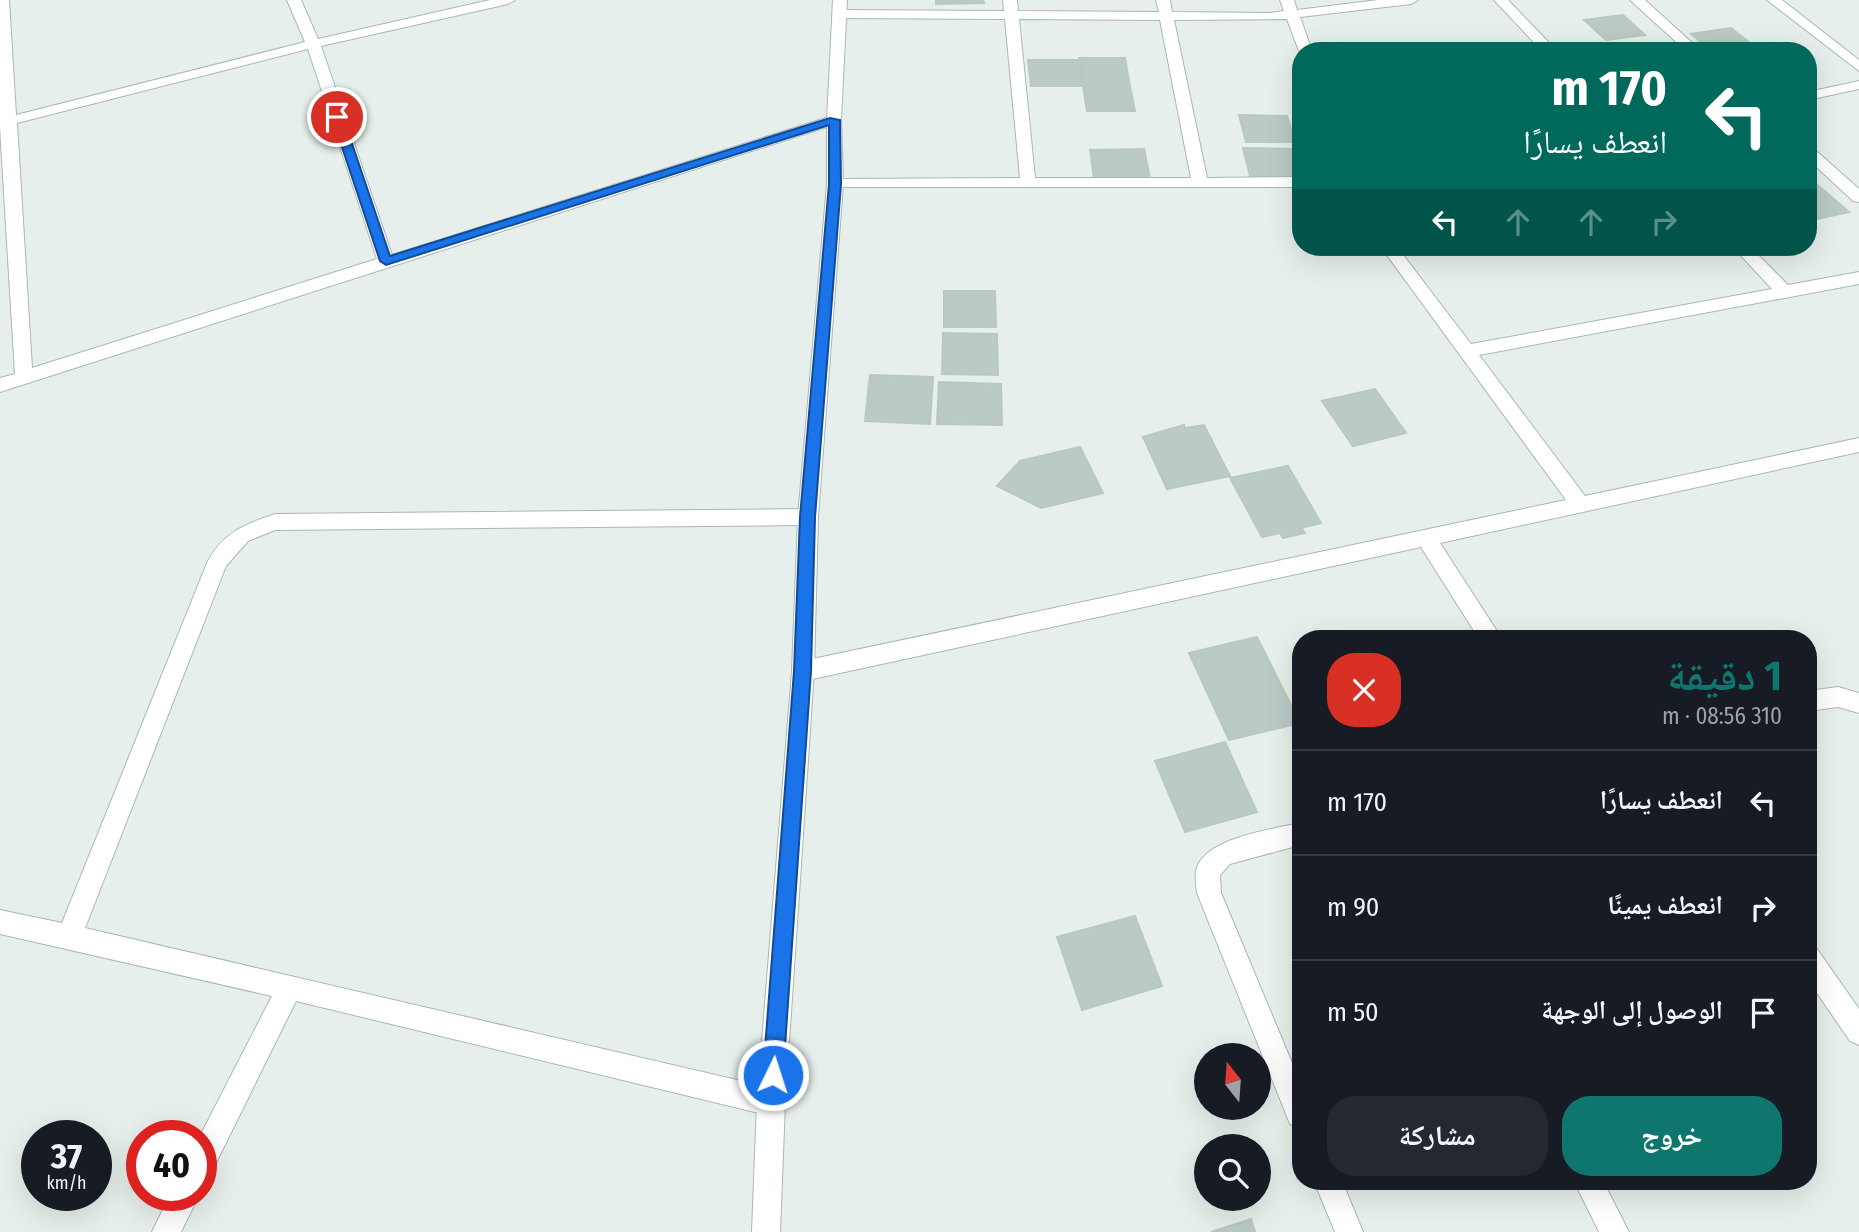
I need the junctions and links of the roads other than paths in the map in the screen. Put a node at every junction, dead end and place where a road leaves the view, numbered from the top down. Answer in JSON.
{"nodes":[{"id":1,"x":2,"y":0,"type":"edge"},
{"id":2,"x":294,"y":0,"type":"edge"},
{"id":3,"x":508,"y":0,"type":"edge"},
{"id":4,"x":1010,"y":0,"type":"edge"},
{"id":5,"x":1163,"y":0,"type":"edge"},
{"id":6,"x":1287,"y":0,"type":"edge"},
{"id":7,"x":1411,"y":0,"type":"edge"},
{"id":8,"x":1501,"y":0,"type":"edge"},
{"id":9,"x":1637,"y":0,"type":"edge"},
{"id":10,"x":1774,"y":0,"type":"edge"},
{"id":11,"x":840,"y":7,"type":"edge"},
{"id":12,"x":1293,"y":15,"type":"junction"},
{"id":13,"x":1012,"y":17,"type":"junction"},
{"id":14,"x":1167,"y":17,"type":"junction"},
{"id":15,"x":1302,"y":42,"type":"edge"},
{"id":16,"x":1541,"y":42,"type":"edge"},
{"id":17,"x":1684,"y":42,"type":"edge"},
{"id":18,"x":313,"y":44,"type":"junction"},
{"id":19,"x":1859,"y":67,"type":"edge"},
{"id":20,"x":1859,"y":85,"type":"edge"},
{"id":21,"x":1817,"y":94,"type":"edge"},
{"id":22,"x":834,"y":120,"type":"junction"},
{"id":23,"x":4,"y":122,"type":"edge"},
{"id":24,"x":1817,"y":159,"type":"edge"},
{"id":25,"x":1200,"y":183,"type":"junction"},
{"id":26,"x":1292,"y":183,"type":"edge"},
{"id":27,"x":835,"y":184,"type":"junction"},
{"id":28,"x":1028,"y":184,"type":"junction"},
{"id":29,"x":1859,"y":197,"type":"edge"},
{"id":30,"x":1396,"y":256,"type":"edge"},
{"id":31,"x":1750,"y":256,"type":"edge"},
{"id":32,"x":386,"y":261,"type":"junction"},
{"id":33,"x":1859,"y":278,"type":"edge"},
{"id":34,"x":1785,"y":292,"type":"junction"},
{"id":35,"x":1468,"y":351,"type":"junction"},
{"id":36,"x":24,"y":378,"type":"junction"},
{"id":37,"x":0,"y":385,"type":"edge"},
{"id":38,"x":1859,"y":445,"type":"edge"},
{"id":39,"x":1581,"y":506,"type":"junction"},
{"id":40,"x":808,"y":517,"type":"junction"},
{"id":41,"x":1426,"y":538,"type":"junction"},
{"id":42,"x":1485,"y":630,"type":"edge"},
{"id":43,"x":803,"y":671,"type":"junction"},
{"id":44,"x":1817,"y":700,"type":"edge"},
{"id":45,"x":1859,"y":704,"type":"edge"},
{"id":46,"x":1292,"y":836,"type":"edge"},
{"id":47,"x":0,"y":922,"type":"edge"},
{"id":48,"x":69,"y":936,"type":"junction"},
{"id":49,"x":1817,"y":971,"type":"edge"},
{"id":50,"x":290,"y":987,"type":"junction"},
{"id":51,"x":1859,"y":1032,"type":"edge"},
{"id":52,"x":1292,"y":1095,"type":"edge"},
{"id":53,"x":771,"y":1102,"type":"junction"},
{"id":54,"x":217,"y":1131,"type":"edge"},
{"id":55,"x":1332,"y":1190,"type":"edge"},
{"id":56,"x":1593,"y":1190,"type":"edge"},
{"id":57,"x":177,"y":1211,"type":"edge"},
{"id":58,"x":166,"y":1232,"type":"edge"},
{"id":59,"x":766,"y":1232,"type":"edge"},
{"id":60,"x":1349,"y":1232,"type":"edge"},
{"id":61,"x":1615,"y":1232,"type":"edge"}],
"edges":[{"from":1,"to":23,"type":"street"},
{"from":2,"to":18,"type":"street"},
{"from":3,"to":18,"type":"street"},
{"from":4,"to":13,"type":"street"},
{"from":5,"to":14,"type":"street"},
{"from":6,"to":12,"type":"street"},
{"from":7,"to":12,"type":"street"},
{"from":8,"to":16,"type":"street"},
{"from":9,"to":17,"type":"street"},
{"from":10,"to":19,"type":"street"},
{"from":11,"to":13,"type":"street"},
{"from":11,"to":22,"type":"street"},
{"from":12,"to":14,"type":"street"},
{"from":12,"to":15,"type":"street"},
{"from":13,"to":14,"type":"street"},
{"from":13,"to":28,"type":"street"},
{"from":14,"to":25,"type":"street"},
{"from":18,"to":23,"type":"street"},
{"from":18,"to":32,"type":"street"},
{"from":20,"to":21,"type":"street"},
{"from":22,"to":27,"type":"street"},
{"from":22,"to":32,"type":"street"},
{"from":23,"to":36,"type":"street"},
{"from":24,"to":29,"type":"street"},
{"from":25,"to":26,"type":"street"},
{"from":25,"to":28,"type":"street"},
{"from":27,"to":28,"type":"street"},
{"from":27,"to":40,"type":"street"},
{"from":30,"to":35,"type":"street"},
{"from":31,"to":34,"type":"street"},
{"from":32,"to":36,"type":"street"},
{"from":33,"to":34,"type":"street"},
{"from":34,"to":35,"type":"street"},
{"from":35,"to":39,"type":"street"},
{"from":36,"to":37,"type":"street"},
{"from":38,"to":39,"type":"street"},
{"from":39,"to":41,"type":"street"},
{"from":40,"to":43,"type":"street"},
{"from":40,"to":48,"type":"street"},
{"from":41,"to":42,"type":"street"},
{"from":41,"to":43,"type":"street"},
{"from":43,"to":53,"type":"street"},
{"from":44,"to":45,"type":"street"},
{"from":46,"to":52,"type":"street"},
{"from":47,"to":48,"type":"street"},
{"from":48,"to":50,"type":"street"},
{"from":49,"to":51,"type":"street"},
{"from":50,"to":53,"type":"street"},
{"from":50,"to":54,"type":"street"},
{"from":53,"to":59,"type":"street"},
{"from":55,"to":60,"type":"street"},
{"from":56,"to":61,"type":"street"},
{"from":57,"to":58,"type":"street"}]}
